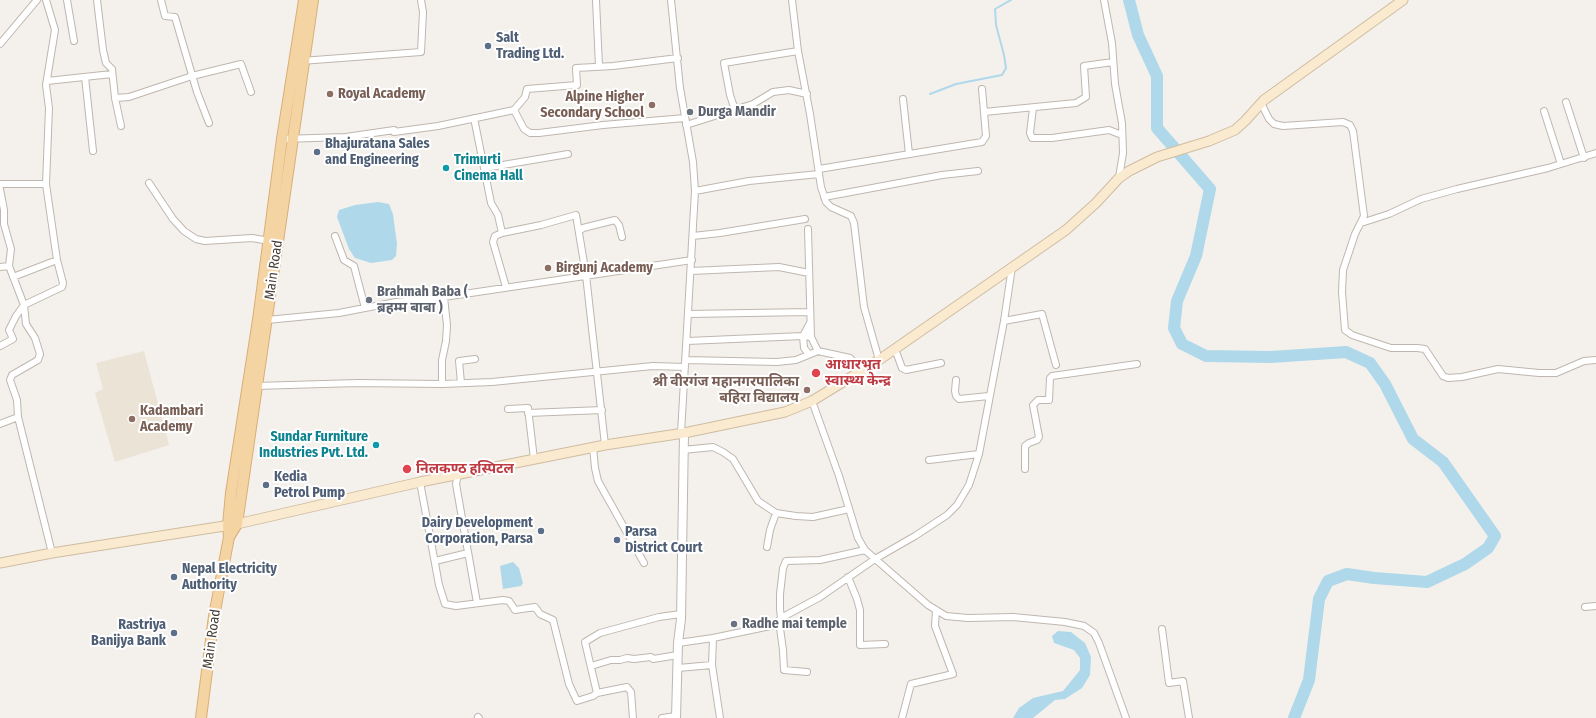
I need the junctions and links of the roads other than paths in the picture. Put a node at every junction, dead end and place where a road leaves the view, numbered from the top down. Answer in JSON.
{"nodes":[{"id":1,"x":37,"y":0,"type":"edge"},
{"id":2,"x":46,"y":0,"type":"edge"},
{"id":3,"x":67,"y":0,"type":"edge"},
{"id":4,"x":97,"y":0,"type":"edge"},
{"id":5,"x":161,"y":0,"type":"edge"},
{"id":6,"x":304,"y":0,"type":"edge"},
{"id":7,"x":313,"y":0,"type":"edge"},
{"id":8,"x":422,"y":0,"type":"edge"},
{"id":9,"x":596,"y":0,"type":"edge"},
{"id":10,"x":671,"y":0,"type":"edge"},
{"id":11,"x":792,"y":0,"type":"edge"},
{"id":12,"x":1104,"y":0,"type":"edge"},
{"id":13,"x":1403,"y":0,"type":"edge"},
{"id":14,"x":74,"y":41,"type":"dead end"},
{"id":15,"x":0,"y":44,"type":"edge"},
{"id":16,"x":798,"y":51,"type":"junction"},
{"id":17,"x":678,"y":58,"type":"junction"},
{"id":18,"x":299,"y":62,"type":"junction"},
{"id":19,"x":1114,"y":62,"type":"junction"},
{"id":20,"x":598,"y":66,"type":"junction"},
{"id":21,"x":112,"y":74,"type":"junction"},
{"id":22,"x":192,"y":76,"type":"junction"},
{"id":23,"x":85,"y":77,"type":"junction"},
{"id":24,"x":47,"y":81,"type":"junction"},
{"id":25,"x":982,"y":89,"type":"dead end"},
{"id":26,"x":251,"y":92,"type":"dead end"},
{"id":27,"x":807,"y":94,"type":"junction"},
{"id":28,"x":115,"y":98,"type":"junction"},
{"id":29,"x":903,"y":99,"type":"dead end"},
{"id":30,"x":1566,"y":102,"type":"dead end"},
{"id":31,"x":1261,"y":103,"type":"junction"},
{"id":32,"x":1033,"y":108,"type":"junction"},
{"id":33,"x":514,"y":110,"type":"junction"},
{"id":34,"x":735,"y":110,"type":"junction"},
{"id":35,"x":1544,"y":111,"type":"dead end"},
{"id":36,"x":984,"y":112,"type":"junction"},
{"id":37,"x":474,"y":118,"type":"junction"},
{"id":38,"x":685,"y":118,"type":"junction"},
{"id":39,"x":209,"y":123,"type":"dead end"},
{"id":40,"x":686,"y":125,"type":"junction"},
{"id":41,"x":121,"y":126,"type":"dead end"},
{"id":42,"x":1122,"y":135,"type":"junction"},
{"id":43,"x":294,"y":138,"type":"junction"},
{"id":44,"x":282,"y":139,"type":"junction"},
{"id":45,"x":93,"y":151,"type":"dead end"},
{"id":46,"x":1596,"y":153,"type":"edge"},
{"id":47,"x":568,"y":154,"type":"dead end"},
{"id":48,"x":909,"y":154,"type":"junction"},
{"id":49,"x":1584,"y":158,"type":"junction"},
{"id":50,"x":1560,"y":164,"type":"junction"},
{"id":51,"x":484,"y":168,"type":"junction"},
{"id":52,"x":978,"y":171,"type":"dead end"},
{"id":53,"x":819,"y":172,"type":"junction"},
{"id":54,"x":1119,"y":178,"type":"junction"},
{"id":55,"x":149,"y":183,"type":"dead end"},
{"id":56,"x":0,"y":184,"type":"edge"},
{"id":57,"x":46,"y":184,"type":"junction"},
{"id":58,"x":0,"y":189,"type":"edge"},
{"id":59,"x":696,"y":191,"type":"junction"},
{"id":60,"x":824,"y":197,"type":"junction"},
{"id":61,"x":805,"y":219,"type":"dead end"},
{"id":62,"x":1361,"y":223,"type":"junction"},
{"id":63,"x":808,"y":229,"type":"dead end"},
{"id":64,"x":579,"y":230,"type":"junction"},
{"id":65,"x":502,"y":233,"type":"junction"},
{"id":66,"x":335,"y":236,"type":"dead end"},
{"id":67,"x":693,"y":236,"type":"junction"},
{"id":68,"x":622,"y":237,"type":"dead end"},
{"id":69,"x":272,"y":242,"type":"junction"},
{"id":70,"x":57,"y":260,"type":"junction"},
{"id":71,"x":692,"y":260,"type":"junction"},
{"id":72,"x":9,"y":266,"type":"junction"},
{"id":73,"x":0,"y":267,"type":"edge"},
{"id":74,"x":1012,"y":267,"type":"junction"},
{"id":75,"x":691,"y":271,"type":"junction"},
{"id":76,"x":809,"y":273,"type":"junction"},
{"id":77,"x":586,"y":274,"type":"junction"},
{"id":78,"x":13,"y":277,"type":"junction"},
{"id":79,"x":506,"y":287,"type":"junction"},
{"id":80,"x":444,"y":297,"type":"junction"},
{"id":81,"x":24,"y":305,"type":"junction"},
{"id":82,"x":365,"y":308,"type":"junction"},
{"id":83,"x":810,"y":312,"type":"junction"},
{"id":84,"x":688,"y":314,"type":"junction"},
{"id":85,"x":267,"y":320,"type":"junction"},
{"id":86,"x":1004,"y":321,"type":"junction"},
{"id":87,"x":811,"y":322,"type":"junction"},
{"id":88,"x":803,"y":336,"type":"junction"},
{"id":89,"x":811,"y":337,"type":"junction"},
{"id":90,"x":687,"y":341,"type":"junction"},
{"id":91,"x":0,"y":346,"type":"edge"},
{"id":92,"x":895,"y":349,"type":"junction"},
{"id":93,"x":818,"y":351,"type":"junction"},
{"id":94,"x":809,"y":354,"type":"junction"},
{"id":95,"x":475,"y":359,"type":"dead end"},
{"id":96,"x":686,"y":360,"type":"junction"},
{"id":97,"x":879,"y":360,"type":"junction"},
{"id":98,"x":1596,"y":360,"type":"edge"},
{"id":99,"x":941,"y":363,"type":"dead end"},
{"id":100,"x":1137,"y":364,"type":"dead end"},
{"id":101,"x":1056,"y":365,"type":"dead end"},
{"id":102,"x":685,"y":367,"type":"junction"},
{"id":103,"x":598,"y":371,"type":"junction"},
{"id":104,"x":863,"y":371,"type":"junction"},
{"id":105,"x":956,"y":380,"type":"dead end"},
{"id":106,"x":442,"y":384,"type":"junction"},
{"id":107,"x":461,"y":384,"type":"junction"},
{"id":108,"x":252,"y":386,"type":"junction"},
{"id":109,"x":989,"y":396,"type":"junction"},
{"id":110,"x":812,"y":401,"type":"junction"},
{"id":111,"x":508,"y":410,"type":"dead end"},
{"id":112,"x":602,"y":410,"type":"junction"},
{"id":113,"x":528,"y":413,"type":"junction"},
{"id":114,"x":18,"y":417,"type":"junction"},
{"id":115,"x":0,"y":424,"type":"edge"},
{"id":116,"x":683,"y":433,"type":"junction"},
{"id":117,"x":605,"y":445,"type":"junction"},
{"id":118,"x":594,"y":447,"type":"junction"},
{"id":119,"x":683,"y":450,"type":"junction"},
{"id":120,"x":979,"y":454,"type":"junction"},
{"id":121,"x":534,"y":459,"type":"junction"},
{"id":122,"x":929,"y":460,"type":"dead end"},
{"id":123,"x":1025,"y":469,"type":"dead end"},
{"id":124,"x":458,"y":474,"type":"junction"},
{"id":125,"x":420,"y":482,"type":"junction"},
{"id":126,"x":849,"y":509,"type":"junction"},
{"id":127,"x":776,"y":512,"type":"junction"},
{"id":128,"x":232,"y":525,"type":"junction"},
{"id":129,"x":767,"y":547,"type":"dead end"},
{"id":130,"x":865,"y":550,"type":"junction"},
{"id":131,"x":52,"y":553,"type":"junction"},
{"id":132,"x":468,"y":553,"type":"junction"},
{"id":133,"x":875,"y":558,"type":"junction"},
{"id":134,"x":434,"y":561,"type":"junction"},
{"id":135,"x":0,"y":563,"type":"edge"},
{"id":136,"x":644,"y":563,"type":"dead end"},
{"id":137,"x":848,"y":578,"type":"junction"},
{"id":138,"x":476,"y":603,"type":"junction"},
{"id":139,"x":1596,"y":606,"type":"edge"},
{"id":140,"x":1585,"y":608,"type":"dead end"},
{"id":141,"x":936,"y":610,"type":"junction"},
{"id":142,"x":681,"y":614,"type":"junction"},
{"id":143,"x":780,"y":620,"type":"junction"},
{"id":144,"x":1162,"y":629,"type":"dead end"},
{"id":145,"x":713,"y":638,"type":"junction"},
{"id":146,"x":678,"y":643,"type":"junction"},
{"id":147,"x":886,"y":644,"type":"dead end"},
{"id":148,"x":678,"y":655,"type":"junction"},
{"id":149,"x":712,"y":665,"type":"junction"},
{"id":150,"x":591,"y":666,"type":"junction"},
{"id":151,"x":678,"y":668,"type":"junction"},
{"id":152,"x":807,"y":672,"type":"dead end"},
{"id":153,"x":597,"y":693,"type":"junction"},
{"id":154,"x":676,"y":717,"type":"edge"},
{"id":155,"x":201,"y":718,"type":"edge"},
{"id":156,"x":633,"y":718,"type":"edge"},
{"id":157,"x":662,"y":718,"type":"edge"},
{"id":158,"x":720,"y":718,"type":"edge"},
{"id":159,"x":902,"y":718,"type":"edge"},
{"id":160,"x":1126,"y":718,"type":"edge"},
{"id":161,"x":1189,"y":718,"type":"edge"}],
"edges":[{"from":1,"to":15,"type":"street"},
{"from":2,"to":24,"type":"street"},
{"from":3,"to":14,"type":"street"},
{"from":4,"to":21,"type":"street"},
{"from":5,"to":22,"type":"street"},
{"from":6,"to":18,"type":"main road","name":"Main Road"},
{"from":7,"to":18,"type":"main road","name":"Main Road"},
{"from":8,"to":18,"type":"street"},
{"from":9,"to":20,"type":"street"},
{"from":10,"to":17,"type":"street"},
{"from":11,"to":16,"type":"street"},
{"from":12,"to":19,"type":"street"},
{"from":13,"to":31,"type":"main road"},
{"from":16,"to":27,"type":"street"},
{"from":16,"to":34,"type":"street"},
{"from":17,"to":20,"type":"street"},
{"from":17,"to":38,"type":"street"},
{"from":18,"to":43,"type":"main road","name":"Main Road"},
{"from":18,"to":44,"type":"main road","name":"Main Road"},
{"from":19,"to":32,"type":"street"},
{"from":19,"to":42,"type":"street"},
{"from":20,"to":33,"type":"street"},
{"from":21,"to":23,"type":"street"},
{"from":21,"to":28,"type":"street"},
{"from":22,"to":26,"type":"street"},
{"from":22,"to":28,"type":"street"},
{"from":22,"to":39,"type":"street"},
{"from":23,"to":24,"type":"street"},
{"from":23,"to":45,"type":"street"},
{"from":24,"to":57,"type":"street"},
{"from":25,"to":36,"type":"street"},
{"from":27,"to":34,"type":"street"},
{"from":27,"to":53,"type":"street"},
{"from":28,"to":41,"type":"street"},
{"from":29,"to":48,"type":"street"},
{"from":30,"to":49,"type":"street"},
{"from":31,"to":54,"type":"main road"},
{"from":31,"to":62,"type":"street"},
{"from":32,"to":36,"type":"street"},
{"from":32,"to":42,"type":"street"},
{"from":33,"to":37,"type":"street"},
{"from":33,"to":38,"type":"street"},
{"from":34,"to":40,"type":"street"},
{"from":35,"to":50,"type":"street"},
{"from":36,"to":48,"type":"street"},
{"from":37,"to":43,"type":"street"},
{"from":37,"to":51,"type":"street"},
{"from":38,"to":40,"type":"street"},
{"from":40,"to":59,"type":"street"},
{"from":42,"to":54,"type":"street"},
{"from":43,"to":44,"type":"street"},
{"from":43,"to":69,"type":"main road","name":"Main Road"},
{"from":44,"to":69,"type":"main road","name":"Main Road"},
{"from":46,"to":49,"type":"street"},
{"from":47,"to":51,"type":"street"},
{"from":48,"to":53,"type":"street"},
{"from":49,"to":50,"type":"street"},
{"from":50,"to":62,"type":"street"},
{"from":51,"to":65,"type":"street"},
{"from":52,"to":60,"type":"street"},
{"from":53,"to":59,"type":"street"},
{"from":53,"to":60,"type":"street"},
{"from":54,"to":74,"type":"main road"},
{"from":55,"to":69,"type":"street"},
{"from":56,"to":57,"type":"street"},
{"from":57,"to":70,"type":"street"},
{"from":58,"to":72,"type":"street"},
{"from":59,"to":67,"type":"street"},
{"from":60,"to":97,"type":"street"},
{"from":61,"to":67,"type":"street"},
{"from":62,"to":98,"type":"street"},
{"from":63,"to":76,"type":"street"},
{"from":64,"to":65,"type":"street"},
{"from":64,"to":68,"type":"street"},
{"from":64,"to":77,"type":"street"},
{"from":65,"to":79,"type":"street"},
{"from":66,"to":82,"type":"street"},
{"from":67,"to":71,"type":"street"},
{"from":69,"to":85,"type":"main road","name":"Main Road"},
{"from":69,"to":108,"type":"main road","name":"Main Road"},
{"from":70,"to":78,"type":"street"},
{"from":70,"to":81,"type":"street"},
{"from":71,"to":75,"type":"street"},
{"from":71,"to":77,"type":"street"},
{"from":72,"to":73,"type":"street"},
{"from":72,"to":78,"type":"street"},
{"from":74,"to":86,"type":"street"},
{"from":74,"to":92,"type":"main road"},
{"from":75,"to":76,"type":"street"},
{"from":75,"to":84,"type":"street"},
{"from":76,"to":83,"type":"street"},
{"from":77,"to":79,"type":"street"},
{"from":77,"to":103,"type":"street"},
{"from":78,"to":81,"type":"street"},
{"from":79,"to":80,"type":"street"},
{"from":80,"to":82,"type":"street"},
{"from":80,"to":106,"type":"street"},
{"from":81,"to":91,"type":"street"},
{"from":81,"to":114,"type":"street"},
{"from":82,"to":85,"type":"street"},
{"from":83,"to":84,"type":"street"},
{"from":83,"to":87,"type":"street"},
{"from":84,"to":90,"type":"street"},
{"from":85,"to":108,"type":"main road","name":"Main Road"},
{"from":86,"to":101,"type":"street"},
{"from":86,"to":109,"type":"street"},
{"from":87,"to":88,"type":"street"},
{"from":87,"to":89,"type":"street"},
{"from":88,"to":89,"type":"street"},
{"from":88,"to":90,"type":"street"},
{"from":88,"to":94,"type":"street"},
{"from":89,"to":93,"type":"street"},
{"from":90,"to":96,"type":"street"},
{"from":92,"to":97,"type":"main road"},
{"from":92,"to":99,"type":"street"},
{"from":93,"to":94,"type":"street"},
{"from":93,"to":104,"type":"street"},
{"from":94,"to":96,"type":"street"},
{"from":95,"to":107,"type":"street"},
{"from":96,"to":102,"type":"street"},
{"from":97,"to":104,"type":"main road"},
{"from":100,"to":123,"type":"street"},
{"from":102,"to":103,"type":"street"},
{"from":102,"to":116,"type":"street"},
{"from":103,"to":107,"type":"street"},
{"from":103,"to":112,"type":"street"},
{"from":104,"to":110,"type":"main road"},
{"from":105,"to":109,"type":"street"},
{"from":106,"to":107,"type":"street"},
{"from":106,"to":108,"type":"street"},
{"from":108,"to":128,"type":"main road","name":"Main Road"},
{"from":109,"to":120,"type":"street"},
{"from":110,"to":116,"type":"main road"},
{"from":110,"to":126,"type":"street"},
{"from":111,"to":113,"type":"street"},
{"from":112,"to":113,"type":"street"},
{"from":112,"to":117,"type":"street"},
{"from":113,"to":121,"type":"street"},
{"from":114,"to":115,"type":"street"},
{"from":114,"to":131,"type":"street"},
{"from":116,"to":117,"type":"main road"},
{"from":116,"to":119,"type":"street"},
{"from":117,"to":118,"type":"main road"},
{"from":118,"to":121,"type":"main road"},
{"from":118,"to":136,"type":"street"},
{"from":119,"to":127,"type":"street"},
{"from":119,"to":142,"type":"street"},
{"from":120,"to":122,"type":"street"},
{"from":120,"to":133,"type":"street"},
{"from":121,"to":124,"type":"main road"},
{"from":124,"to":125,"type":"main road"},
{"from":124,"to":132,"type":"street"},
{"from":125,"to":128,"type":"main road"},
{"from":125,"to":134,"type":"street"},
{"from":126,"to":127,"type":"street"},
{"from":126,"to":130,"type":"street"},
{"from":127,"to":129,"type":"street"},
{"from":128,"to":131,"type":"main road"},
{"from":128,"to":155,"type":"main road","name":"Main Road"},
{"from":130,"to":133,"type":"street"},
{"from":130,"to":143,"type":"street"},
{"from":131,"to":135,"type":"main road"},
{"from":132,"to":134,"type":"street"},
{"from":132,"to":138,"type":"street"},
{"from":133,"to":137,"type":"street"},
{"from":133,"to":141,"type":"street"},
{"from":134,"to":138,"type":"street"},
{"from":137,"to":143,"type":"street"},
{"from":137,"to":147,"type":"street"},
{"from":138,"to":153,"type":"street"},
{"from":139,"to":140,"type":"street"},
{"from":141,"to":159,"type":"street"},
{"from":141,"to":160,"type":"street"},
{"from":142,"to":146,"type":"street"},
{"from":142,"to":150,"type":"street"},
{"from":143,"to":145,"type":"street"},
{"from":143,"to":152,"type":"street"},
{"from":144,"to":161,"type":"street"},
{"from":145,"to":146,"type":"street"},
{"from":145,"to":149,"type":"street"},
{"from":146,"to":148,"type":"street"},
{"from":148,"to":150,"type":"street"},
{"from":148,"to":151,"type":"street"},
{"from":149,"to":151,"type":"street"},
{"from":149,"to":158,"type":"street"},
{"from":150,"to":153,"type":"street"},
{"from":151,"to":154,"type":"street"},
{"from":153,"to":156,"type":"street"},
{"from":154,"to":157,"type":"street"}]}
